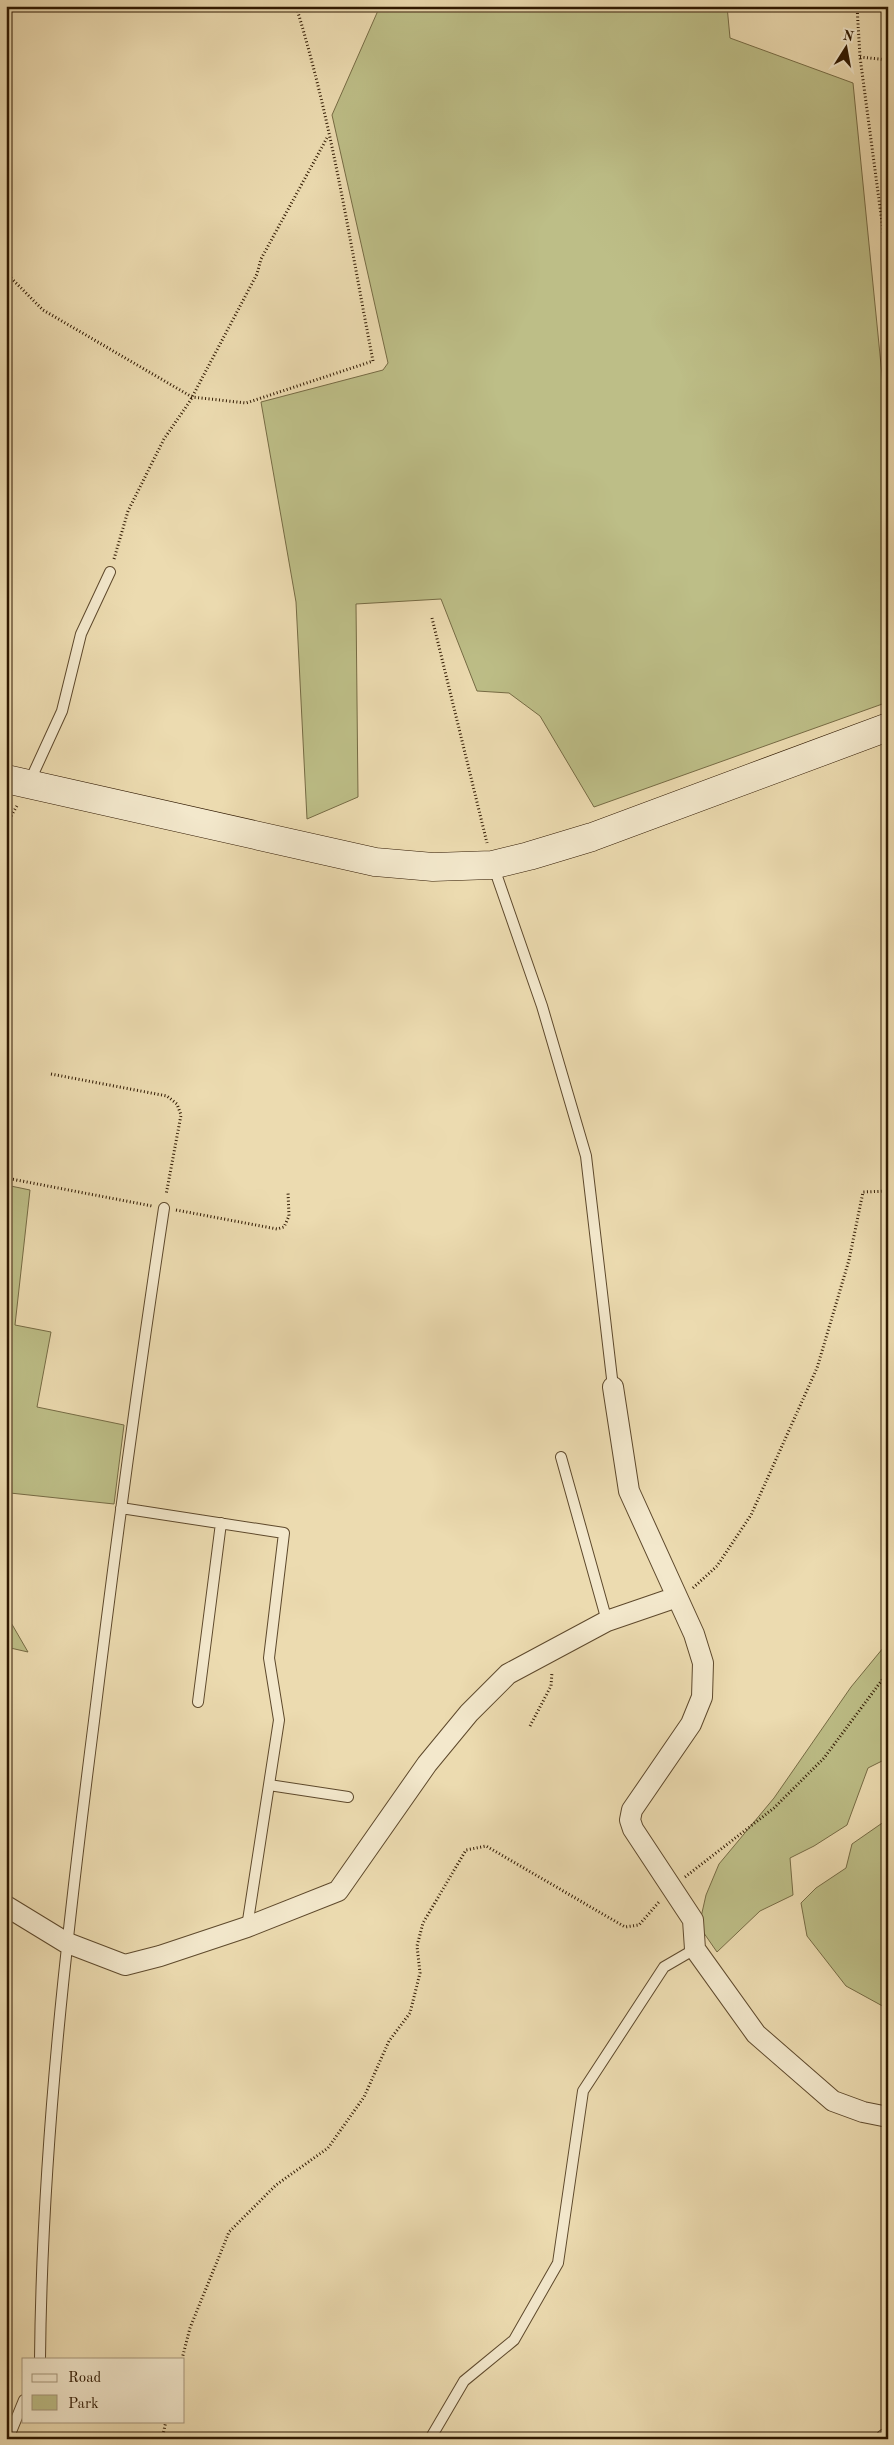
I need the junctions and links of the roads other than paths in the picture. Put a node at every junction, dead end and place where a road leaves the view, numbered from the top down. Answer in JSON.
{"nodes":[{"id":1,"x":110,"y":572,"type":"road end"},
{"id":2,"x":888,"y":727,"type":"edge"},
{"id":3,"x":18,"y":782,"type":"edge"},
{"id":4,"x":492,"y":864,"type":"junction"},
{"id":5,"x":164,"y":1208,"type":"road end"},
{"id":6,"x":613,"y":1387,"type":"joint"},
{"id":7,"x":561,"y":1456,"type":"dead end"},
{"id":8,"x":121,"y":1508,"type":"junction"},
{"id":9,"x":220,"y":1523,"type":"junction"},
{"id":10,"x":677,"y":1597,"type":"junction"},
{"id":11,"x":607,"y":1621,"type":"junction"},
{"id":12,"x":198,"y":1702,"type":"dead end"},
{"id":13,"x":269,"y":1785,"type":"junction"},
{"id":14,"x":348,"y":1797,"type":"dead end"},
{"id":15,"x":6,"y":1906,"type":"edge"},
{"id":16,"x":247,"y":1927,"type":"junction"},
{"id":17,"x":65,"y":1942,"type":"junction"},
{"id":18,"x":695,"y":1949,"type":"junction"},
{"id":19,"x":888,"y":2117,"type":"edge"},
{"id":20,"x":40,"y":2358,"type":"edge"},
{"id":21,"x":22,"y":2405,"type":"edge"},
{"id":22,"x":8,"y":2439,"type":"edge"},
{"id":23,"x":430,"y":2439,"type":"edge"}],
"edges":[{"from":1,"to":3,"type":"lane"},
{"from":2,"to":4,"type":"street"},
{"from":3,"to":4,"type":"street"},
{"from":4,"to":6,"type":"lane"},
{"from":5,"to":8,"type":"lane"},
{"from":6,"to":10,"type":"street"},
{"from":7,"to":11,"type":"lane"},
{"from":8,"to":9,"type":"lane"},
{"from":8,"to":17,"type":"lane"},
{"from":9,"to":12,"type":"lane"},
{"from":9,"to":13,"type":"lane"},
{"from":10,"to":11,"type":"street"},
{"from":10,"to":18,"type":"street"},
{"from":11,"to":16,"type":"street"},
{"from":13,"to":14,"type":"lane"},
{"from":13,"to":16,"type":"lane"},
{"from":15,"to":17,"type":"street"},
{"from":16,"to":17,"type":"street"},
{"from":17,"to":20,"type":"lane"},
{"from":18,"to":19,"type":"street"},
{"from":18,"to":23,"type":"lane"},
{"from":21,"to":22,"type":"lane"}]}
